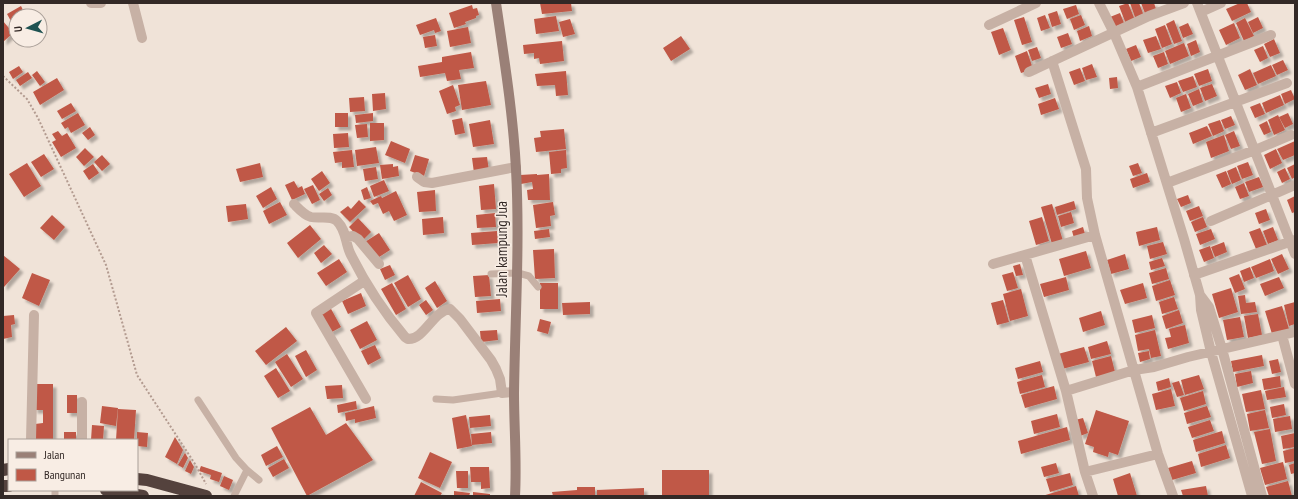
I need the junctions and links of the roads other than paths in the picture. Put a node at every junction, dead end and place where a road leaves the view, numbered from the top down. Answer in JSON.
{"nodes":[{"id":1,"x":91,"y":3,"type":"edge"},
{"id":2,"x":101,"y":3,"type":"edge"},
{"id":3,"x":132,"y":3,"type":"edge"},
{"id":4,"x":496,"y":3,"type":"edge"},
{"id":5,"x":1036,"y":3,"type":"edge"},
{"id":6,"x":1099,"y":3,"type":"edge"},
{"id":7,"x":1184,"y":3,"type":"edge"},
{"id":8,"x":1221,"y":3,"type":"edge"},
{"id":9,"x":1199,"y":7,"type":"edge"},
{"id":10,"x":990,"y":25,"type":"dead end"},
{"id":11,"x":1114,"y":33,"type":"junction"},
{"id":12,"x":1271,"y":35,"type":"dead end"},
{"id":13,"x":142,"y":38,"type":"dead end"},
{"id":14,"x":1218,"y":54,"type":"junction"},
{"id":15,"x":1052,"y":61,"type":"junction"},
{"id":16,"x":1029,"y":72,"type":"dead end"},
{"id":17,"x":1287,"y":83,"type":"dead end"},
{"id":18,"x":1137,"y":87,"type":"junction"},
{"id":19,"x":1236,"y":102,"type":"junction"},
{"id":20,"x":1151,"y":133,"type":"junction"},
{"id":21,"x":1291,"y":135,"type":"dead end"},
{"id":22,"x":1255,"y":150,"type":"junction"},
{"id":23,"x":516,"y":167,"type":"junction"},
{"id":24,"x":417,"y":177,"type":"dead end"},
{"id":25,"x":1166,"y":183,"type":"junction"},
{"id":26,"x":1295,"y":185,"type":"edge"},
{"id":27,"x":1272,"y":194,"type":"junction"},
{"id":28,"x":294,"y":204,"type":"dead end"},
{"id":29,"x":1211,"y":221,"type":"dead end"},
{"id":30,"x":1096,"y":235,"type":"junction"},
{"id":31,"x":346,"y":238,"type":"junction"},
{"id":32,"x":1293,"y":240,"type":"edge"},
{"id":33,"x":1295,"y":254,"type":"edge"},
{"id":34,"x":1025,"y":255,"type":"junction"},
{"id":35,"x":379,"y":264,"type":"dead end"},
{"id":36,"x":993,"y":264,"type":"dead end"},
{"id":37,"x":518,"y":273,"type":"junction"},
{"id":38,"x":491,"y":274,"type":"dead end"},
{"id":39,"x":1194,"y":275,"type":"junction"},
{"id":40,"x":364,"y":281,"type":"junction"},
{"id":41,"x":538,"y":287,"type":"dead end"},
{"id":42,"x":1200,"y":295,"type":"junction"},
{"id":43,"x":34,"y":315,"type":"dead end"},
{"id":44,"x":1295,"y":332,"type":"edge"},
{"id":45,"x":1282,"y":335,"type":"junction"},
{"id":46,"x":1222,"y":349,"type":"junction"},
{"id":47,"x":1211,"y":352,"type":"junction"},
{"id":48,"x":1134,"y":370,"type":"junction"},
{"id":49,"x":1295,"y":384,"type":"edge"},
{"id":50,"x":1066,"y":391,"type":"junction"},
{"id":51,"x":514,"y":392,"type":"junction"},
{"id":52,"x":502,"y":393,"type":"junction"},
{"id":53,"x":366,"y":399,"type":"dead end"},
{"id":54,"x":436,"y":399,"type":"dead end"},
{"id":55,"x":198,"y":400,"type":"dead end"},
{"id":56,"x":82,"y":402,"type":"dead end"},
{"id":57,"x":31,"y":439,"type":"edge"},
{"id":58,"x":82,"y":439,"type":"edge"},
{"id":59,"x":1158,"y":454,"type":"junction"},
{"id":60,"x":247,"y":470,"type":"junction"},
{"id":61,"x":1085,"y":472,"type":"junction"},
{"id":62,"x":138,"y":479,"type":"edge"},
{"id":63,"x":259,"y":480,"type":"dead end"},
{"id":64,"x":112,"y":491,"type":"edge"},
{"id":65,"x":203,"y":494,"type":"edge"},
{"id":66,"x":143,"y":496,"type":"edge"},
{"id":67,"x":234,"y":496,"type":"edge"},
{"id":68,"x":515,"y":496,"type":"edge"},
{"id":69,"x":1093,"y":496,"type":"edge"},
{"id":70,"x":1173,"y":496,"type":"edge"},
{"id":71,"x":1252,"y":496,"type":"edge"},
{"id":72,"x":1262,"y":496,"type":"edge"}],
"edges":[{"from":1,"to":2,"type":"street"},
{"from":3,"to":13,"type":"street"},
{"from":4,"to":23,"type":"street","name":"Jalan kampung Jua"},
{"from":5,"to":10,"type":"street"},
{"from":6,"to":11,"type":"street"},
{"from":7,"to":11,"type":"street"},
{"from":8,"to":9,"type":"street"},
{"from":9,"to":14,"type":"street"},
{"from":11,"to":15,"type":"street"},
{"from":11,"to":18,"type":"street"},
{"from":12,"to":14,"type":"street"},
{"from":14,"to":18,"type":"street"},
{"from":14,"to":19,"type":"street"},
{"from":15,"to":16,"type":"street"},
{"from":15,"to":30,"type":"street"},
{"from":17,"to":19,"type":"street"},
{"from":18,"to":20,"type":"street"},
{"from":19,"to":20,"type":"street"},
{"from":19,"to":22,"type":"street"},
{"from":20,"to":25,"type":"street"},
{"from":21,"to":22,"type":"street"},
{"from":22,"to":25,"type":"street"},
{"from":22,"to":27,"type":"street"},
{"from":23,"to":24,"type":"street"},
{"from":23,"to":37,"type":"street","name":"Jalan kampung Jua"},
{"from":25,"to":39,"type":"street"},
{"from":26,"to":27,"type":"street"},
{"from":27,"to":29,"type":"street"},
{"from":27,"to":32,"type":"street"},
{"from":28,"to":31,"type":"street"},
{"from":30,"to":34,"type":"street"},
{"from":30,"to":48,"type":"street"},
{"from":31,"to":35,"type":"street"},
{"from":31,"to":40,"type":"street"},
{"from":32,"to":33,"type":"street"},
{"from":32,"to":39,"type":"street"},
{"from":34,"to":36,"type":"street"},
{"from":34,"to":50,"type":"street"},
{"from":37,"to":38,"type":"lane"},
{"from":37,"to":41,"type":"lane"},
{"from":37,"to":51,"type":"street","name":"Jalan kampung Jua"},
{"from":39,"to":42,"type":"street"},
{"from":40,"to":52,"type":"street"},
{"from":40,"to":53,"type":"street"},
{"from":42,"to":46,"type":"street"},
{"from":42,"to":47,"type":"street"},
{"from":43,"to":57,"type":"street"},
{"from":44,"to":45,"type":"street"},
{"from":45,"to":46,"type":"street"},
{"from":45,"to":49,"type":"street"},
{"from":46,"to":47,"type":"street"},
{"from":46,"to":72,"type":"street"},
{"from":47,"to":48,"type":"street"},
{"from":47,"to":71,"type":"street"},
{"from":48,"to":50,"type":"street"},
{"from":48,"to":59,"type":"street"},
{"from":50,"to":61,"type":"street"},
{"from":51,"to":52,"type":"street"},
{"from":51,"to":68,"type":"street","name":"Jalan kampung Jua"},
{"from":52,"to":54,"type":"lane"},
{"from":55,"to":60,"type":"lane"},
{"from":56,"to":58,"type":"street"},
{"from":59,"to":61,"type":"street"},
{"from":59,"to":70,"type":"street"},
{"from":60,"to":63,"type":"lane"},
{"from":60,"to":67,"type":"lane"},
{"from":61,"to":69,"type":"street"},
{"from":62,"to":65,"type":"highway"},
{"from":64,"to":66,"type":"highway"}]}
